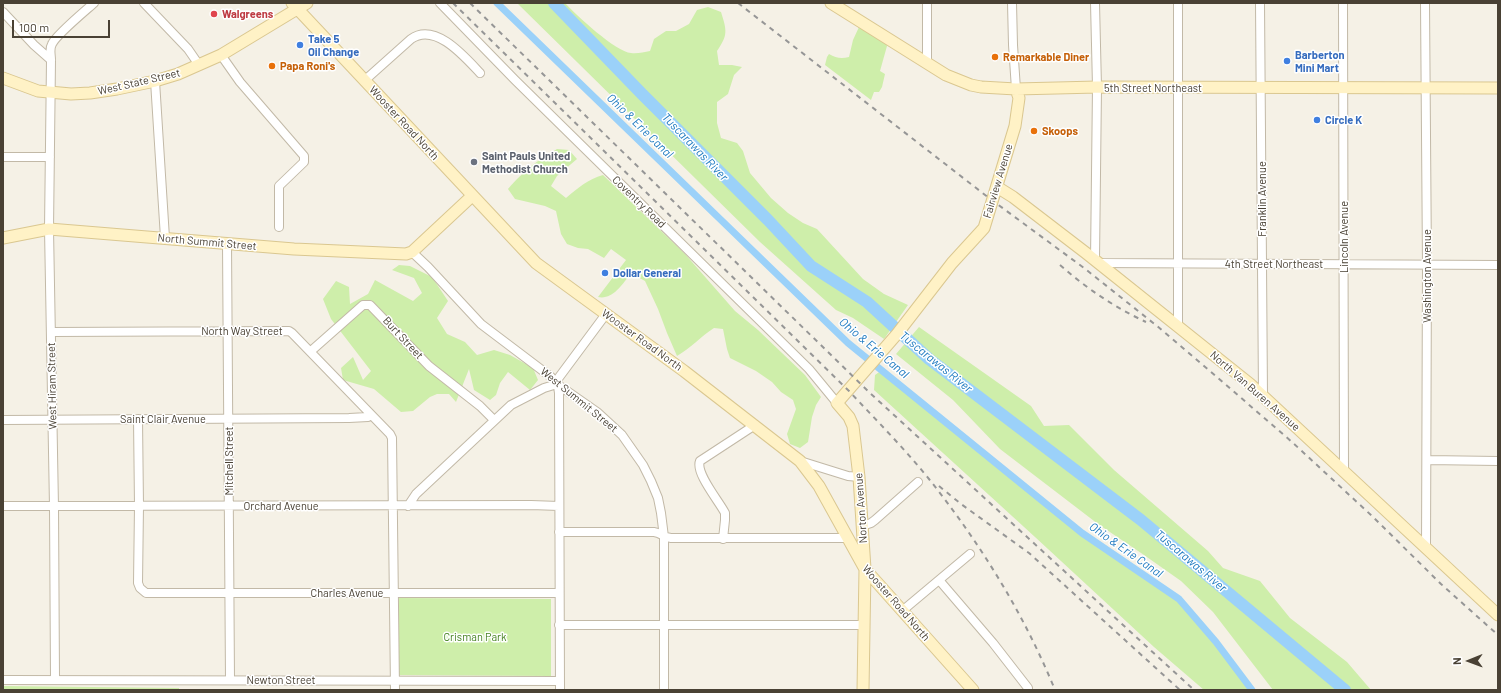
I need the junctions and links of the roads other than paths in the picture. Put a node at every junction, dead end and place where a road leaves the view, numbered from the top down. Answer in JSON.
{"nodes":[{"id":1,"x":94,"y":3,"type":"edge"},
{"id":2,"x":144,"y":3,"type":"edge"},
{"id":3,"x":440,"y":3,"type":"edge"},
{"id":4,"x":927,"y":3,"type":"edge"},
{"id":5,"x":1012,"y":3,"type":"edge"},
{"id":6,"x":1096,"y":3,"type":"edge"},
{"id":7,"x":1178,"y":3,"type":"edge"},
{"id":8,"x":1260,"y":3,"type":"edge"},
{"id":9,"x":1343,"y":3,"type":"edge"},
{"id":10,"x":1425,"y":3,"type":"edge"},
{"id":11,"x":836,"y":4,"type":"edge"},
{"id":12,"x":298,"y":5,"type":"edge"},
{"id":13,"x":3,"y":12,"type":"edge"},
{"id":14,"x":221,"y":55,"type":"junction"},
{"id":15,"x":51,"y":60,"type":"junction"},
{"id":16,"x":928,"y":64,"type":"junction"},
{"id":17,"x":199,"y":65,"type":"junction"},
{"id":18,"x":480,"y":73,"type":"dead end"},
{"id":19,"x":3,"y":78,"type":"edge"},
{"id":20,"x":155,"y":80,"type":"junction"},
{"id":21,"x":364,"y":81,"type":"junction"},
{"id":22,"x":1097,"y":87,"type":"junction"},
{"id":23,"x":1179,"y":88,"type":"junction"},
{"id":24,"x":1261,"y":88,"type":"junction"},
{"id":25,"x":1344,"y":88,"type":"junction"},
{"id":26,"x":1426,"y":88,"type":"junction"},
{"id":27,"x":1498,"y":88,"type":"edge"},
{"id":28,"x":1016,"y":89,"type":"junction"},
{"id":29,"x":51,"y":92,"type":"junction"},
{"id":30,"x":3,"y":157,"type":"edge"},
{"id":31,"x":50,"y":157,"type":"junction"},
{"id":32,"x":997,"y":187,"type":"junction"},
{"id":33,"x":472,"y":196,"type":"junction"},
{"id":34,"x":279,"y":227,"type":"dead end"},
{"id":35,"x":49,"y":229,"type":"junction"},
{"id":36,"x":3,"y":238,"type":"edge"},
{"id":37,"x":165,"y":238,"type":"junction"},
{"id":38,"x":227,"y":243,"type":"junction"},
{"id":39,"x":412,"y":252,"type":"junction"},
{"id":40,"x":1097,"y":262,"type":"junction"},
{"id":41,"x":1179,"y":264,"type":"junction"},
{"id":42,"x":1262,"y":264,"type":"junction"},
{"id":43,"x":1344,"y":264,"type":"junction"},
{"id":44,"x":1498,"y":265,"type":"edge"},
{"id":45,"x":1427,"y":266,"type":"junction"},
{"id":46,"x":606,"y":314,"type":"junction"},
{"id":47,"x":1178,"y":326,"type":"junction"},
{"id":48,"x":228,"y":331,"type":"junction"},
{"id":49,"x":51,"y":332,"type":"junction"},
{"id":50,"x":311,"y":351,"type":"junction"},
{"id":51,"x":557,"y":384,"type":"junction"},
{"id":52,"x":1263,"y":396,"type":"junction"},
{"id":53,"x":837,"y":403,"type":"junction"},
{"id":54,"x":371,"y":415,"type":"junction"},
{"id":55,"x":52,"y":419,"type":"junction"},
{"id":56,"x":138,"y":419,"type":"junction"},
{"id":57,"x":228,"y":419,"type":"junction"},
{"id":58,"x":3,"y":420,"type":"edge"},
{"id":59,"x":494,"y":420,"type":"junction"},
{"id":60,"x":756,"y":425,"type":"junction"},
{"id":61,"x":1427,"y":460,"type":"junction"},
{"id":62,"x":800,"y":461,"type":"junction"},
{"id":63,"x":1498,"y":461,"type":"edge"},
{"id":64,"x":1344,"y":472,"type":"junction"},
{"id":65,"x":859,"y":477,"type":"junction"},
{"id":66,"x":918,"y":482,"type":"dead end"},
{"id":67,"x":3,"y":506,"type":"edge"},
{"id":68,"x":139,"y":506,"type":"junction"},
{"id":69,"x":229,"y":506,"type":"junction"},
{"id":70,"x":394,"y":506,"type":"junction"},
{"id":71,"x":408,"y":506,"type":"junction"},
{"id":72,"x":559,"y":506,"type":"junction"},
{"id":73,"x":54,"y":507,"type":"junction"},
{"id":74,"x":862,"y":526,"type":"junction"},
{"id":75,"x":559,"y":532,"type":"junction"},
{"id":76,"x":664,"y":537,"type":"junction"},
{"id":77,"x":848,"y":538,"type":"junction"},
{"id":78,"x":723,"y":539,"type":"junction"},
{"id":79,"x":1426,"y":549,"type":"junction"},
{"id":80,"x":970,"y":554,"type":"dead end"},
{"id":81,"x":865,"y":569,"type":"junction"},
{"id":82,"x":938,"y":580,"type":"junction"},
{"id":83,"x":230,"y":593,"type":"junction"},
{"id":84,"x":395,"y":593,"type":"junction"},
{"id":85,"x":559,"y":593,"type":"junction"},
{"id":86,"x":902,"y":611,"type":"junction"},
{"id":87,"x":1498,"y":615,"type":"edge"},
{"id":88,"x":559,"y":625,"type":"junction"},
{"id":89,"x":864,"y":625,"type":"junction"},
{"id":90,"x":665,"y":626,"type":"junction"},
{"id":91,"x":55,"y":679,"type":"junction"},
{"id":92,"x":230,"y":679,"type":"junction"},
{"id":93,"x":3,"y":680,"type":"edge"},
{"id":94,"x":395,"y":680,"type":"junction"},
{"id":95,"x":560,"y":680,"type":"junction"},
{"id":96,"x":395,"y":690,"type":"edge"},
{"id":97,"x":560,"y":690,"type":"edge"},
{"id":98,"x":664,"y":690,"type":"edge"},
{"id":99,"x":862,"y":690,"type":"edge"},
{"id":100,"x":973,"y":690,"type":"edge"},
{"id":101,"x":1028,"y":690,"type":"edge"}],
"edges":[{"from":1,"to":15,"type":"street","name":"West Hiram Street"},
{"from":2,"to":17,"type":"street"},
{"from":3,"to":53,"type":"street","name":"Coventry Road"},
{"from":4,"to":16,"type":"street"},
{"from":5,"to":28,"type":"street","name":"Fairview Avenue"},
{"from":6,"to":22,"type":"street"},
{"from":7,"to":23,"type":"street"},
{"from":8,"to":24,"type":"street","name":"Franklin Avenue"},
{"from":9,"to":25,"type":"street","name":"Lincoln Avenue"},
{"from":10,"to":26,"type":"street","name":"Washington Avenue"},
{"from":11,"to":16,"type":"street","name":"5th Street Northeast"},
{"from":12,"to":14,"type":"street","name":"West State Street"},
{"from":12,"to":21,"type":"street","name":"Wooster Road North"},
{"from":13,"to":15,"type":"street"},
{"from":14,"to":17,"type":"street","name":"West State Street"},
{"from":14,"to":34,"type":"street"},
{"from":15,"to":29,"type":"street","name":"West Hiram Street"},
{"from":16,"to":28,"type":"street","name":"5th Street Northeast"},
{"from":17,"to":20,"type":"street","name":"West State Street"},
{"from":18,"to":21,"type":"street"},
{"from":19,"to":29,"type":"street","name":"West State Street"},
{"from":20,"to":29,"type":"street","name":"West State Street"},
{"from":20,"to":37,"type":"street"},
{"from":21,"to":33,"type":"street","name":"Wooster Road North"},
{"from":22,"to":23,"type":"street","name":"5th Street Northeast"},
{"from":22,"to":28,"type":"street","name":"5th Street Northeast"},
{"from":22,"to":40,"type":"street"},
{"from":23,"to":24,"type":"street","name":"5th Street Northeast"},
{"from":23,"to":41,"type":"street"},
{"from":24,"to":25,"type":"street","name":"5th Street Northeast"},
{"from":24,"to":42,"type":"street","name":"Franklin Avenue"},
{"from":25,"to":26,"type":"street","name":"5th Street Northeast"},
{"from":25,"to":43,"type":"street","name":"Lincoln Avenue"},
{"from":26,"to":27,"type":"street","name":"5th Street Northeast"},
{"from":26,"to":45,"type":"street","name":"Washington Avenue"},
{"from":28,"to":32,"type":"street","name":"Fairview Avenue"},
{"from":29,"to":31,"type":"street","name":"West Hiram Street"},
{"from":30,"to":31,"type":"street"},
{"from":31,"to":35,"type":"street","name":"West Hiram Street"},
{"from":32,"to":40,"type":"street","name":"North Van Buren Avenue"},
{"from":32,"to":53,"type":"street","name":"Fairview Avenue"},
{"from":33,"to":39,"type":"street"},
{"from":33,"to":46,"type":"street","name":"Wooster Road North"},
{"from":35,"to":36,"type":"street","name":"North Summit Street"},
{"from":35,"to":37,"type":"street","name":"North Summit Street"},
{"from":35,"to":49,"type":"street","name":"West Hiram Street"},
{"from":37,"to":38,"type":"street","name":"North Summit Street"},
{"from":38,"to":39,"type":"street","name":"North Summit Street"},
{"from":38,"to":48,"type":"street","name":"Mitchell Street"},
{"from":39,"to":51,"type":"street","name":"West Summit Street"},
{"from":40,"to":41,"type":"street","name":"4th Street Northeast"},
{"from":40,"to":47,"type":"street","name":"North Van Buren Avenue"},
{"from":41,"to":42,"type":"street","name":"4th Street Northeast"},
{"from":41,"to":47,"type":"street"},
{"from":42,"to":43,"type":"street","name":"4th Street Northeast"},
{"from":42,"to":52,"type":"street","name":"Franklin Avenue"},
{"from":43,"to":45,"type":"street","name":"4th Street Northeast"},
{"from":43,"to":64,"type":"street","name":"Lincoln Avenue"},
{"from":44,"to":45,"type":"street","name":"4th Street Northeast"},
{"from":45,"to":61,"type":"street","name":"Washington Avenue"},
{"from":46,"to":51,"type":"street"},
{"from":46,"to":60,"type":"street","name":"Wooster Road North"},
{"from":47,"to":52,"type":"street","name":"North Van Buren Avenue"},
{"from":48,"to":49,"type":"street","name":"North Way Street"},
{"from":48,"to":50,"type":"street","name":"North Way Street"},
{"from":48,"to":57,"type":"street","name":"Mitchell Street"},
{"from":49,"to":55,"type":"street","name":"West Hiram Street"},
{"from":50,"to":54,"type":"street","name":"North Way Street"},
{"from":50,"to":59,"type":"street","name":"Burt Street"},
{"from":51,"to":59,"type":"street"},
{"from":51,"to":72,"type":"street"},
{"from":51,"to":76,"type":"street","name":"West Summit Street"},
{"from":52,"to":64,"type":"street","name":"North Van Buren Avenue"},
{"from":53,"to":65,"type":"street","name":"Norton Avenue"},
{"from":54,"to":57,"type":"street","name":"Saint Clair Avenue"},
{"from":54,"to":70,"type":"street","name":"North Way Street"},
{"from":55,"to":56,"type":"street","name":"Saint Clair Avenue"},
{"from":55,"to":58,"type":"street","name":"Saint Clair Avenue"},
{"from":55,"to":73,"type":"street","name":"West Hiram Street"},
{"from":56,"to":57,"type":"street","name":"Saint Clair Avenue"},
{"from":56,"to":68,"type":"street"},
{"from":57,"to":69,"type":"street","name":"Mitchell Street"},
{"from":59,"to":71,"type":"street"},
{"from":60,"to":62,"type":"street","name":"Wooster Road North"},
{"from":60,"to":78,"type":"street"},
{"from":61,"to":63,"type":"street"},
{"from":61,"to":79,"type":"street","name":"Washington Avenue"},
{"from":62,"to":65,"type":"street"},
{"from":62,"to":77,"type":"street","name":"Wooster Road North"},
{"from":64,"to":79,"type":"street","name":"North Van Buren Avenue"},
{"from":65,"to":74,"type":"street","name":"Norton Avenue"},
{"from":66,"to":74,"type":"street"},
{"from":67,"to":73,"type":"street","name":"Orchard Avenue"},
{"from":68,"to":69,"type":"street","name":"Orchard Avenue"},
{"from":68,"to":73,"type":"street","name":"Orchard Avenue"},
{"from":68,"to":83,"type":"street","name":"Charles Avenue"},
{"from":69,"to":70,"type":"street","name":"Orchard Avenue"},
{"from":69,"to":83,"type":"street","name":"Mitchell Street"},
{"from":70,"to":71,"type":"street","name":"Orchard Avenue"},
{"from":70,"to":84,"type":"street","name":"North Way Street"},
{"from":71,"to":72,"type":"street","name":"Orchard Avenue"},
{"from":72,"to":75,"type":"street"},
{"from":73,"to":91,"type":"street","name":"West Hiram Street"},
{"from":74,"to":81,"type":"street","name":"Norton Avenue"},
{"from":75,"to":76,"type":"street"},
{"from":75,"to":85,"type":"street"},
{"from":76,"to":78,"type":"street"},
{"from":76,"to":90,"type":"street","name":"West Summit Street"},
{"from":77,"to":78,"type":"street"},
{"from":77,"to":81,"type":"street","name":"Wooster Road North"},
{"from":79,"to":87,"type":"street","name":"North Van Buren Avenue"},
{"from":80,"to":82,"type":"street"},
{"from":81,"to":86,"type":"street","name":"Wooster Road North"},
{"from":81,"to":89,"type":"street","name":"Norton Avenue"},
{"from":82,"to":86,"type":"street"},
{"from":82,"to":101,"type":"street"},
{"from":83,"to":84,"type":"street","name":"Charles Avenue"},
{"from":83,"to":92,"type":"street","name":"Mitchell Street"},
{"from":84,"to":85,"type":"street","name":"Charles Avenue"},
{"from":84,"to":94,"type":"street","name":"North Way Street"},
{"from":85,"to":88,"type":"street"},
{"from":86,"to":100,"type":"street","name":"Wooster Road North"},
{"from":88,"to":90,"type":"street"},
{"from":88,"to":95,"type":"street"},
{"from":89,"to":90,"type":"street"},
{"from":89,"to":99,"type":"street","name":"Norton Avenue"},
{"from":90,"to":98,"type":"street","name":"West Summit Street"},
{"from":91,"to":92,"type":"street","name":"Newton Street"},
{"from":91,"to":93,"type":"street","name":"Newton Street"},
{"from":92,"to":94,"type":"street","name":"Newton Street"},
{"from":94,"to":95,"type":"street","name":"Newton Street"},
{"from":94,"to":96,"type":"street","name":"North Way Street"},
{"from":95,"to":97,"type":"street"}]}
